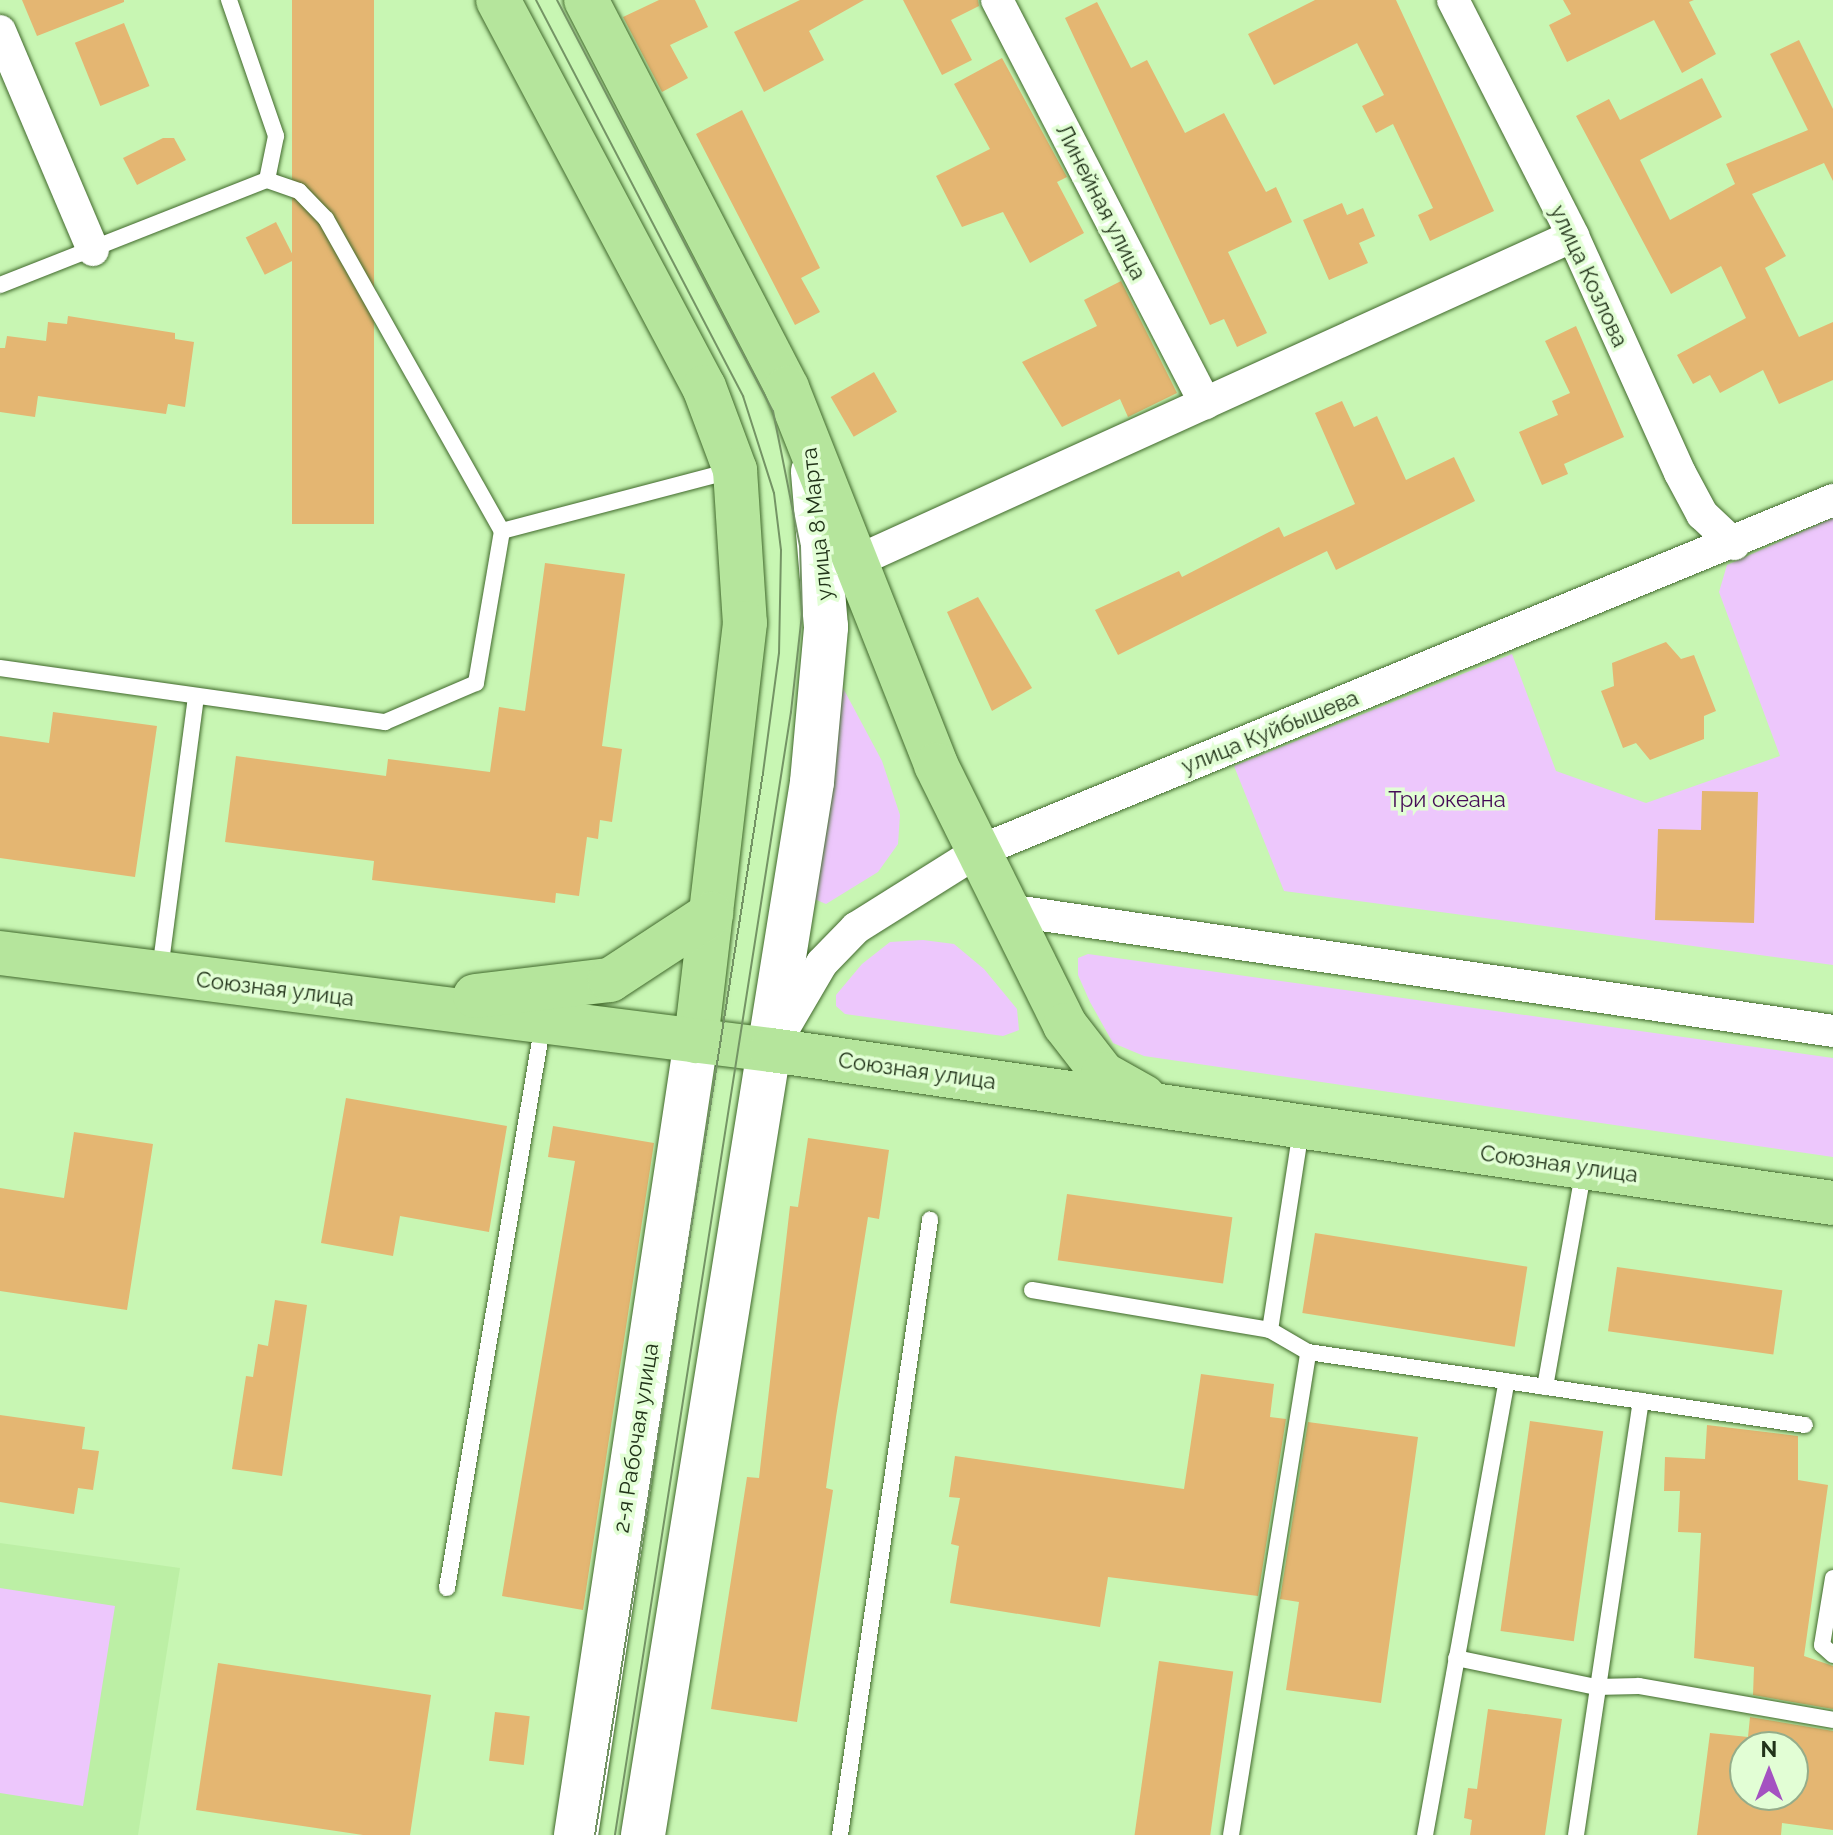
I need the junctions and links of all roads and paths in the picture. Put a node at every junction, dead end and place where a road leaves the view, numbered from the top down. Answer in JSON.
{"nodes":[{"id":1,"x":229,"y":0,"type":"edge"},
{"id":2,"x":498,"y":0,"type":"edge"},
{"id":3,"x":586,"y":0,"type":"edge"},
{"id":4,"x":997,"y":0,"type":"edge"},
{"id":5,"x":1453,"y":0,"type":"edge"},
{"id":6,"x":0,"y":31,"type":"edge"},
{"id":7,"x":267,"y":180,"type":"junction"},
{"id":8,"x":1573,"y":236,"type":"junction"},
{"id":9,"x":93,"y":250,"type":"junction"},
{"id":10,"x":0,"y":285,"type":"edge"},
{"id":11,"x":1205,"y":403,"type":"junction"},
{"id":12,"x":808,"y":438,"type":"junction"},
{"id":13,"x":735,"y":470,"type":"junction"},
{"id":14,"x":1833,"y":500,"type":"edge"},
{"id":15,"x":502,"y":531,"type":"junction"},
{"id":16,"x":1734,"y":544,"type":"junction"},
{"id":17,"x":857,"y":561,"type":"junction"},
{"id":18,"x":0,"y":668,"type":"edge"},
{"id":19,"x":196,"y":698,"type":"junction"},
{"id":20,"x":977,"y":852,"type":"junction"},
{"id":21,"x":1008,"y":910,"type":"junction"},
{"id":22,"x":711,"y":914,"type":"junction"},
{"id":23,"x":0,"y":953,"type":"edge"},
{"id":24,"x":159,"y":975,"type":"junction"},
{"id":25,"x":324,"y":995,"type":"junction"},
{"id":26,"x":543,"y":1022,"type":"junction"},
{"id":27,"x":1833,"y":1031,"type":"edge"},
{"id":28,"x":696,"y":1041,"type":"junction"},
{"id":29,"x":771,"y":1050,"type":"junction"},
{"id":30,"x":1160,"y":1106,"type":"junction"},
{"id":31,"x":1302,"y":1127,"type":"junction"},
{"id":32,"x":1584,"y":1167,"type":"junction"},
{"id":33,"x":1833,"y":1203,"type":"edge"},
{"id":34,"x":930,"y":1220,"type":"dead end"},
{"id":35,"x":1032,"y":1290,"type":"dead end"},
{"id":36,"x":1270,"y":1330,"type":"junction"},
{"id":37,"x":1308,"y":1352,"type":"junction"},
{"id":38,"x":1507,"y":1381,"type":"junction"},
{"id":39,"x":1545,"y":1387,"type":"junction"},
{"id":40,"x":1641,"y":1401,"type":"junction"},
{"id":41,"x":1805,"y":1425,"type":"dead end"},
{"id":42,"x":1833,"y":1578,"type":"edge"},
{"id":43,"x":447,"y":1588,"type":"dead end"},
{"id":44,"x":1833,"y":1655,"type":"edge"},
{"id":45,"x":1456,"y":1658,"type":"junction"},
{"id":46,"x":1596,"y":1687,"type":"junction"},
{"id":47,"x":1833,"y":1720,"type":"edge"},
{"id":48,"x":576,"y":1835,"type":"edge"},
{"id":49,"x":643,"y":1835,"type":"edge"},
{"id":50,"x":840,"y":1835,"type":"edge"},
{"id":51,"x":1231,"y":1835,"type":"edge"},
{"id":52,"x":1425,"y":1835,"type":"edge"},
{"id":53,"x":1576,"y":1835,"type":"edge"}],
"edges":[{"from":1,"to":7,"type":"lane"},
{"from":2,"to":13,"type":"main road"},
{"from":3,"to":12,"type":"main road","name":"улица 8 Марта"},
{"from":4,"to":11,"type":"street","name":"Линейная улица"},
{"from":5,"to":8,"type":"street","name":"улица Козлова"},
{"from":6,"to":9,"type":"street"},
{"from":7,"to":9,"type":"lane"},
{"from":7,"to":15,"type":"lane"},
{"from":8,"to":11,"type":"street"},
{"from":8,"to":16,"type":"street","name":"улица Козлова"},
{"from":9,"to":10,"type":"lane"},
{"from":11,"to":17,"type":"street"},
{"from":12,"to":17,"type":"main road"},
{"from":12,"to":29,"type":"main road","name":"улица 8 Марта"},
{"from":13,"to":15,"type":"lane"},
{"from":13,"to":22,"type":"main road"},
{"from":14,"to":16,"type":"street","name":"улица Куйбышева"},
{"from":15,"to":19,"type":"lane"},
{"from":16,"to":20,"type":"street","name":"улица Куйбышева"},
{"from":17,"to":20,"type":"main road"},
{"from":18,"to":19,"type":"lane"},
{"from":19,"to":24,"type":"lane"},
{"from":20,"to":21,"type":"main road"},
{"from":20,"to":29,"type":"street","name":"улица Куйбышева"},
{"from":21,"to":27,"type":"street"},
{"from":21,"to":30,"type":"main road"},
{"from":22,"to":25,"type":"main road"},
{"from":22,"to":28,"type":"main road"},
{"from":23,"to":24,"type":"main road","name":"Союзная улица"},
{"from":24,"to":25,"type":"main road","name":"Союзная улица"},
{"from":25,"to":26,"type":"main road","name":"Союзная улица"},
{"from":26,"to":28,"type":"main road","name":"Союзная улица"},
{"from":26,"to":43,"type":"lane"},
{"from":28,"to":29,"type":"main road","name":"Союзная улица"},
{"from":28,"to":48,"type":"main road","name":"2-я Рабочая улица"},
{"from":29,"to":30,"type":"main road","name":"Союзная улица"},
{"from":29,"to":49,"type":"main road"},
{"from":30,"to":31,"type":"main road","name":"Союзная улица"},
{"from":31,"to":32,"type":"main road","name":"Союзная улица"},
{"from":31,"to":36,"type":"lane"},
{"from":32,"to":33,"type":"main road","name":"Союзная улица"},
{"from":32,"to":39,"type":"lane"},
{"from":34,"to":50,"type":"lane"},
{"from":35,"to":36,"type":"lane"},
{"from":36,"to":37,"type":"lane"},
{"from":37,"to":38,"type":"lane"},
{"from":37,"to":51,"type":"lane"},
{"from":38,"to":39,"type":"lane"},
{"from":38,"to":45,"type":"lane"},
{"from":39,"to":40,"type":"lane"},
{"from":40,"to":41,"type":"lane"},
{"from":40,"to":46,"type":"lane"},
{"from":42,"to":44,"type":"lane"},
{"from":45,"to":46,"type":"lane"},
{"from":45,"to":52,"type":"lane"},
{"from":46,"to":47,"type":"lane"},
{"from":46,"to":53,"type":"lane"}]}
